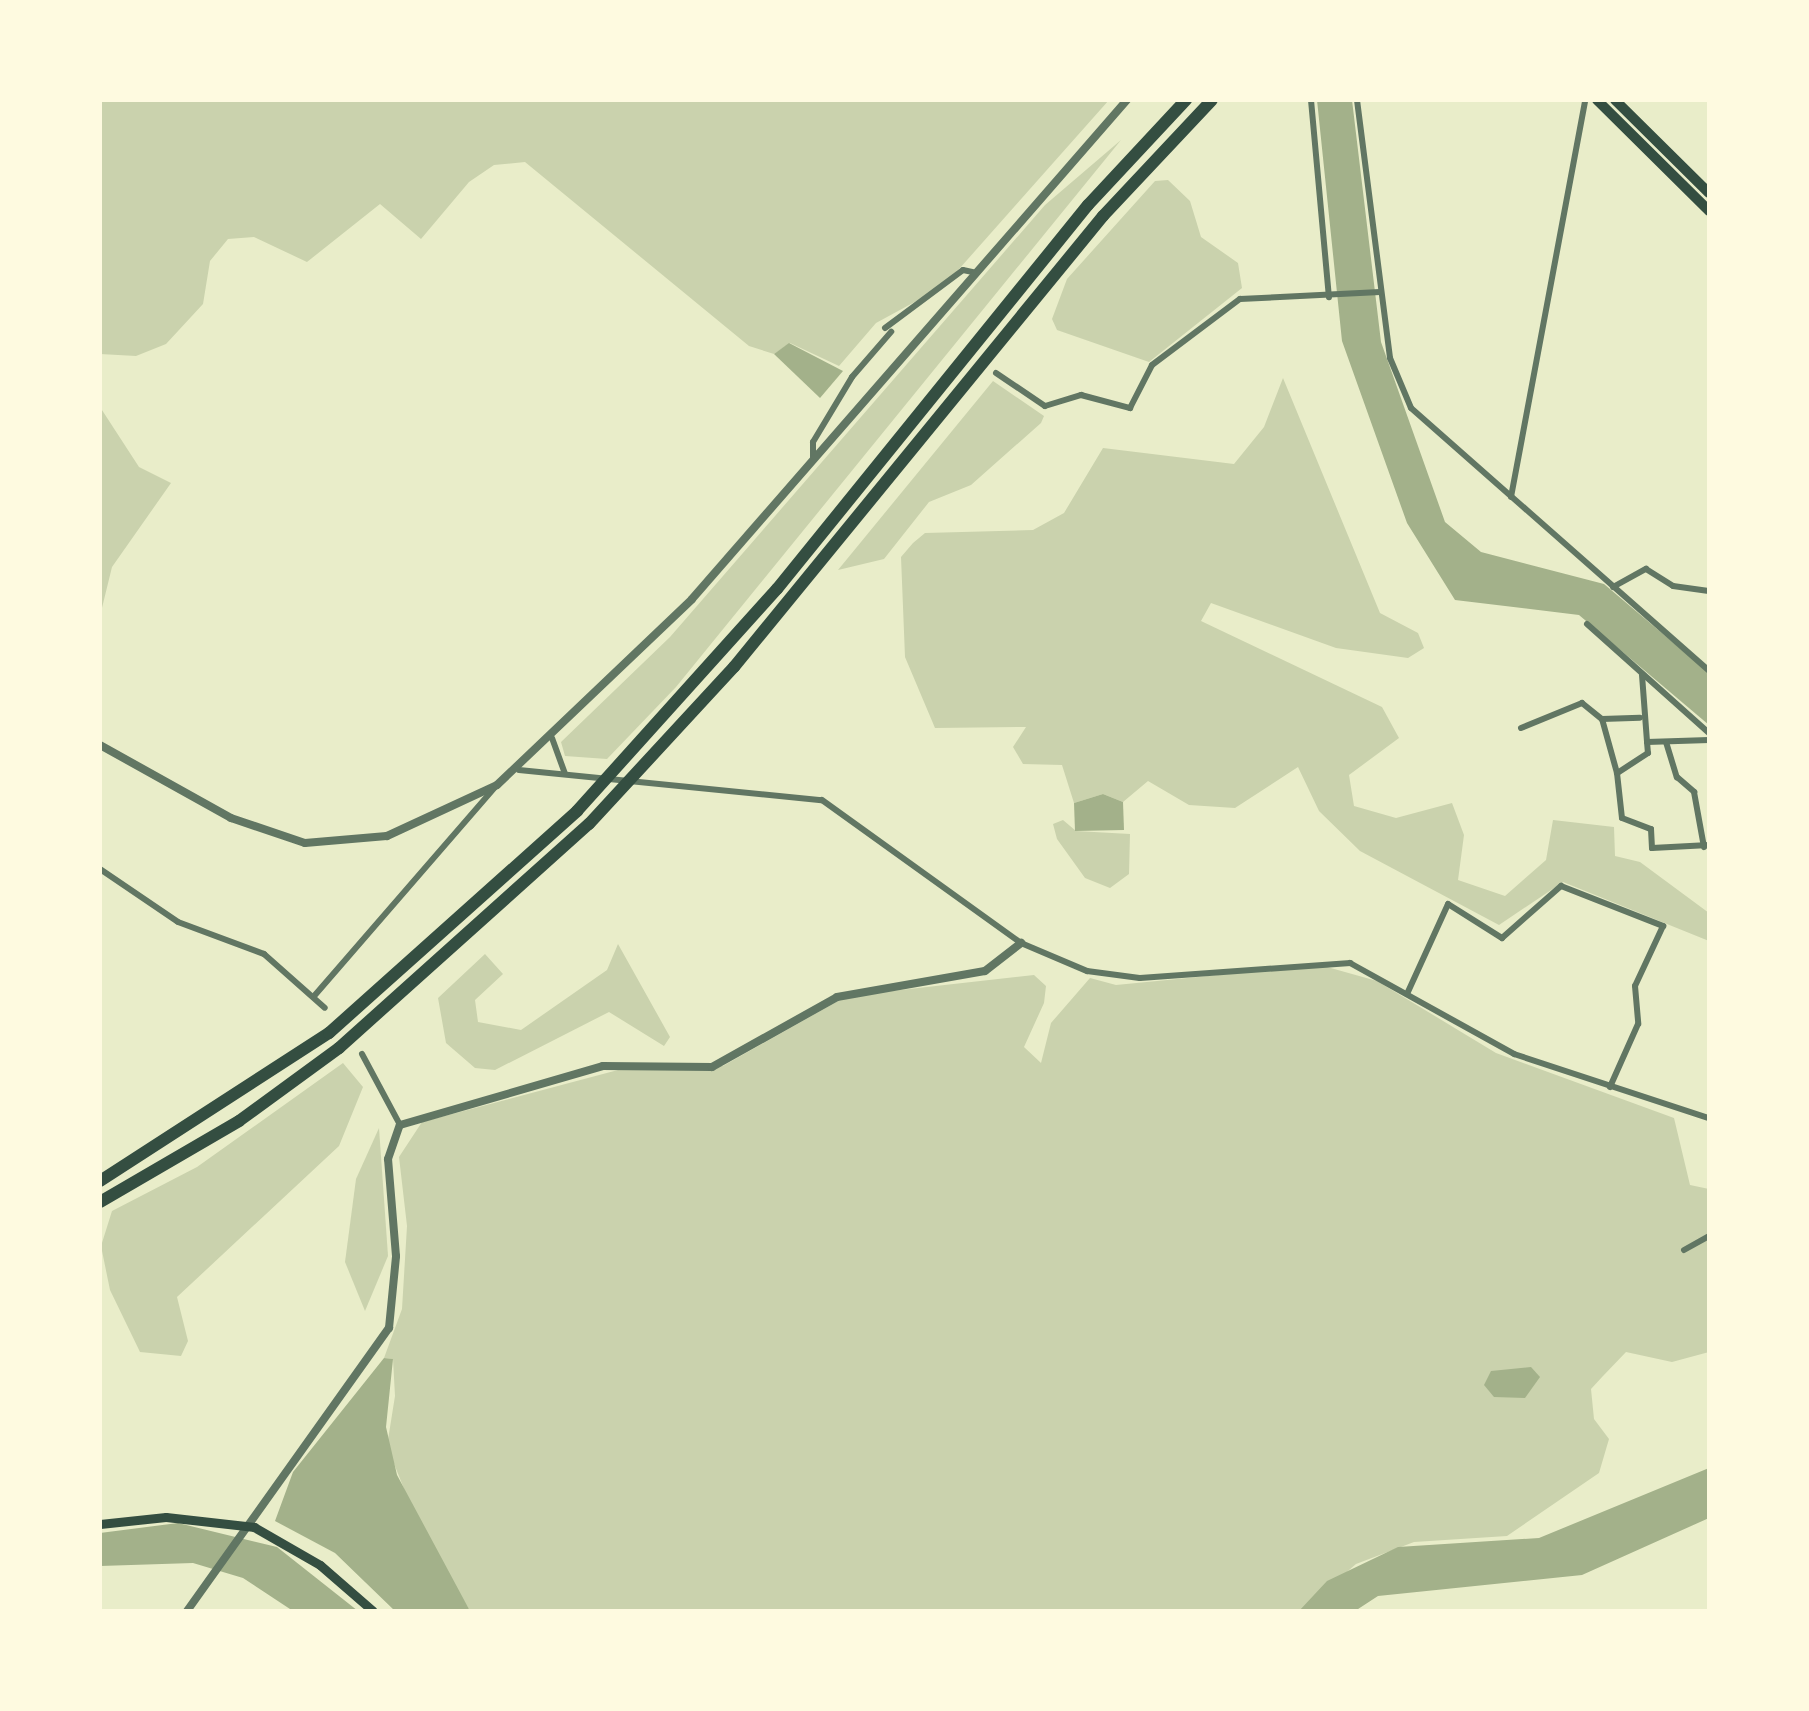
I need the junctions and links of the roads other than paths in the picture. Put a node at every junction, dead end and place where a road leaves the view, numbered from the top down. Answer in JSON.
{"nodes":[{"id":1,"x":1127,"y":100,"type":"edge"},
{"id":2,"x":1186,"y":100,"type":"edge"},
{"id":3,"x":1212,"y":100,"type":"edge"},
{"id":4,"x":1311,"y":100,"type":"edge"},
{"id":5,"x":1358,"y":100,"type":"edge"},
{"id":6,"x":1585,"y":100,"type":"edge"},
{"id":7,"x":1597,"y":100,"type":"edge"},
{"id":8,"x":1615,"y":100,"type":"edge"},
{"id":9,"x":1709,"y":192,"type":"edge"},
{"id":10,"x":1709,"y":210,"type":"edge"},
{"id":11,"x":977,"y":273,"type":"junction"},
{"id":12,"x":1376,"y":293,"type":"junction"},
{"id":13,"x":1329,"y":298,"type":"junction"},
{"id":14,"x":996,"y":373,"type":"dead end"},
{"id":15,"x":813,"y":464,"type":"junction"},
{"id":16,"x":1511,"y":498,"type":"junction"},
{"id":17,"x":1613,"y":587,"type":"junction"},
{"id":18,"x":1709,"y":591,"type":"edge"},
{"id":19,"x":1586,"y":624,"type":"dead end"},
{"id":20,"x":1709,"y":671,"type":"edge"},
{"id":21,"x":1642,"y":675,"type":"junction"},
{"id":22,"x":1640,"y":718,"type":"junction"},
{"id":23,"x":1602,"y":720,"type":"junction"},
{"id":24,"x":1521,"y":728,"type":"dead end"},
{"id":25,"x":1709,"y":736,"type":"edge"},
{"id":26,"x":552,"y":738,"type":"junction"},
{"id":27,"x":1647,"y":742,"type":"junction"},
{"id":28,"x":1666,"y":742,"type":"junction"},
{"id":29,"x":100,"y":745,"type":"edge"},
{"id":30,"x":519,"y":770,"type":"junction"},
{"id":31,"x":1617,"y":773,"type":"junction"},
{"id":32,"x":566,"y":774,"type":"junction"},
{"id":33,"x":497,"y":785,"type":"junction"},
{"id":34,"x":1706,"y":846,"type":"edge"},
{"id":35,"x":100,"y":868,"type":"edge"},
{"id":36,"x":1022,"y":944,"type":"junction"},
{"id":37,"x":1407,"y":994,"type":"junction"},
{"id":38,"x":315,"y":995,"type":"junction"},
{"id":39,"x":325,"y":1008,"type":"dead end"},
{"id":40,"x":362,"y":1054,"type":"dead end"},
{"id":41,"x":1610,"y":1087,"type":"junction"},
{"id":42,"x":1709,"y":1118,"type":"edge"},
{"id":43,"x":400,"y":1124,"type":"junction"},
{"id":44,"x":100,"y":1181,"type":"edge"},
{"id":45,"x":100,"y":1202,"type":"edge"},
{"id":46,"x":1709,"y":1236,"type":"edge"},
{"id":47,"x":1684,"y":1250,"type":"dead end"},
{"id":48,"x":100,"y":1524,"type":"edge"},
{"id":49,"x":254,"y":1527,"type":"junction"},
{"id":50,"x":187,"y":1611,"type":"edge"},
{"id":51,"x":373,"y":1611,"type":"edge"}],
"edges":[{"from":1,"to":11,"type":"street"},
{"from":2,"to":44,"type":"highway"},
{"from":3,"to":45,"type":"highway"},
{"from":4,"to":13,"type":"street"},
{"from":5,"to":12,"type":"street"},
{"from":6,"to":16,"type":"street"},
{"from":7,"to":10,"type":"main road"},
{"from":8,"to":9,"type":"main road"},
{"from":11,"to":15,"type":"street"},
{"from":11,"to":15,"type":"street"},
{"from":12,"to":13,"type":"street"},
{"from":12,"to":16,"type":"street"},
{"from":13,"to":14,"type":"street"},
{"from":15,"to":26,"type":"street"},
{"from":16,"to":17,"type":"street"},
{"from":17,"to":18,"type":"street"},
{"from":17,"to":20,"type":"street"},
{"from":19,"to":21,"type":"street"},
{"from":21,"to":22,"type":"street"},
{"from":21,"to":25,"type":"street"},
{"from":22,"to":23,"type":"street"},
{"from":22,"to":27,"type":"street"},
{"from":23,"to":24,"type":"street"},
{"from":23,"to":31,"type":"street"},
{"from":25,"to":28,"type":"street"},
{"from":26,"to":30,"type":"street"},
{"from":26,"to":32,"type":"street"},
{"from":27,"to":28,"type":"street"},
{"from":27,"to":31,"type":"street"},
{"from":28,"to":34,"type":"street"},
{"from":29,"to":33,"type":"street"},
{"from":30,"to":32,"type":"street"},
{"from":30,"to":33,"type":"street"},
{"from":31,"to":34,"type":"street"},
{"from":32,"to":36,"type":"street"},
{"from":33,"to":38,"type":"street"},
{"from":35,"to":38,"type":"street"},
{"from":36,"to":37,"type":"street"},
{"from":36,"to":43,"type":"street"},
{"from":37,"to":41,"type":"street"},
{"from":37,"to":41,"type":"street"},
{"from":38,"to":39,"type":"street"},
{"from":40,"to":43,"type":"street"},
{"from":41,"to":42,"type":"street"},
{"from":43,"to":49,"type":"street"},
{"from":46,"to":47,"type":"street"},
{"from":48,"to":49,"type":"main road"},
{"from":49,"to":50,"type":"street"},
{"from":49,"to":51,"type":"main road"}]}
